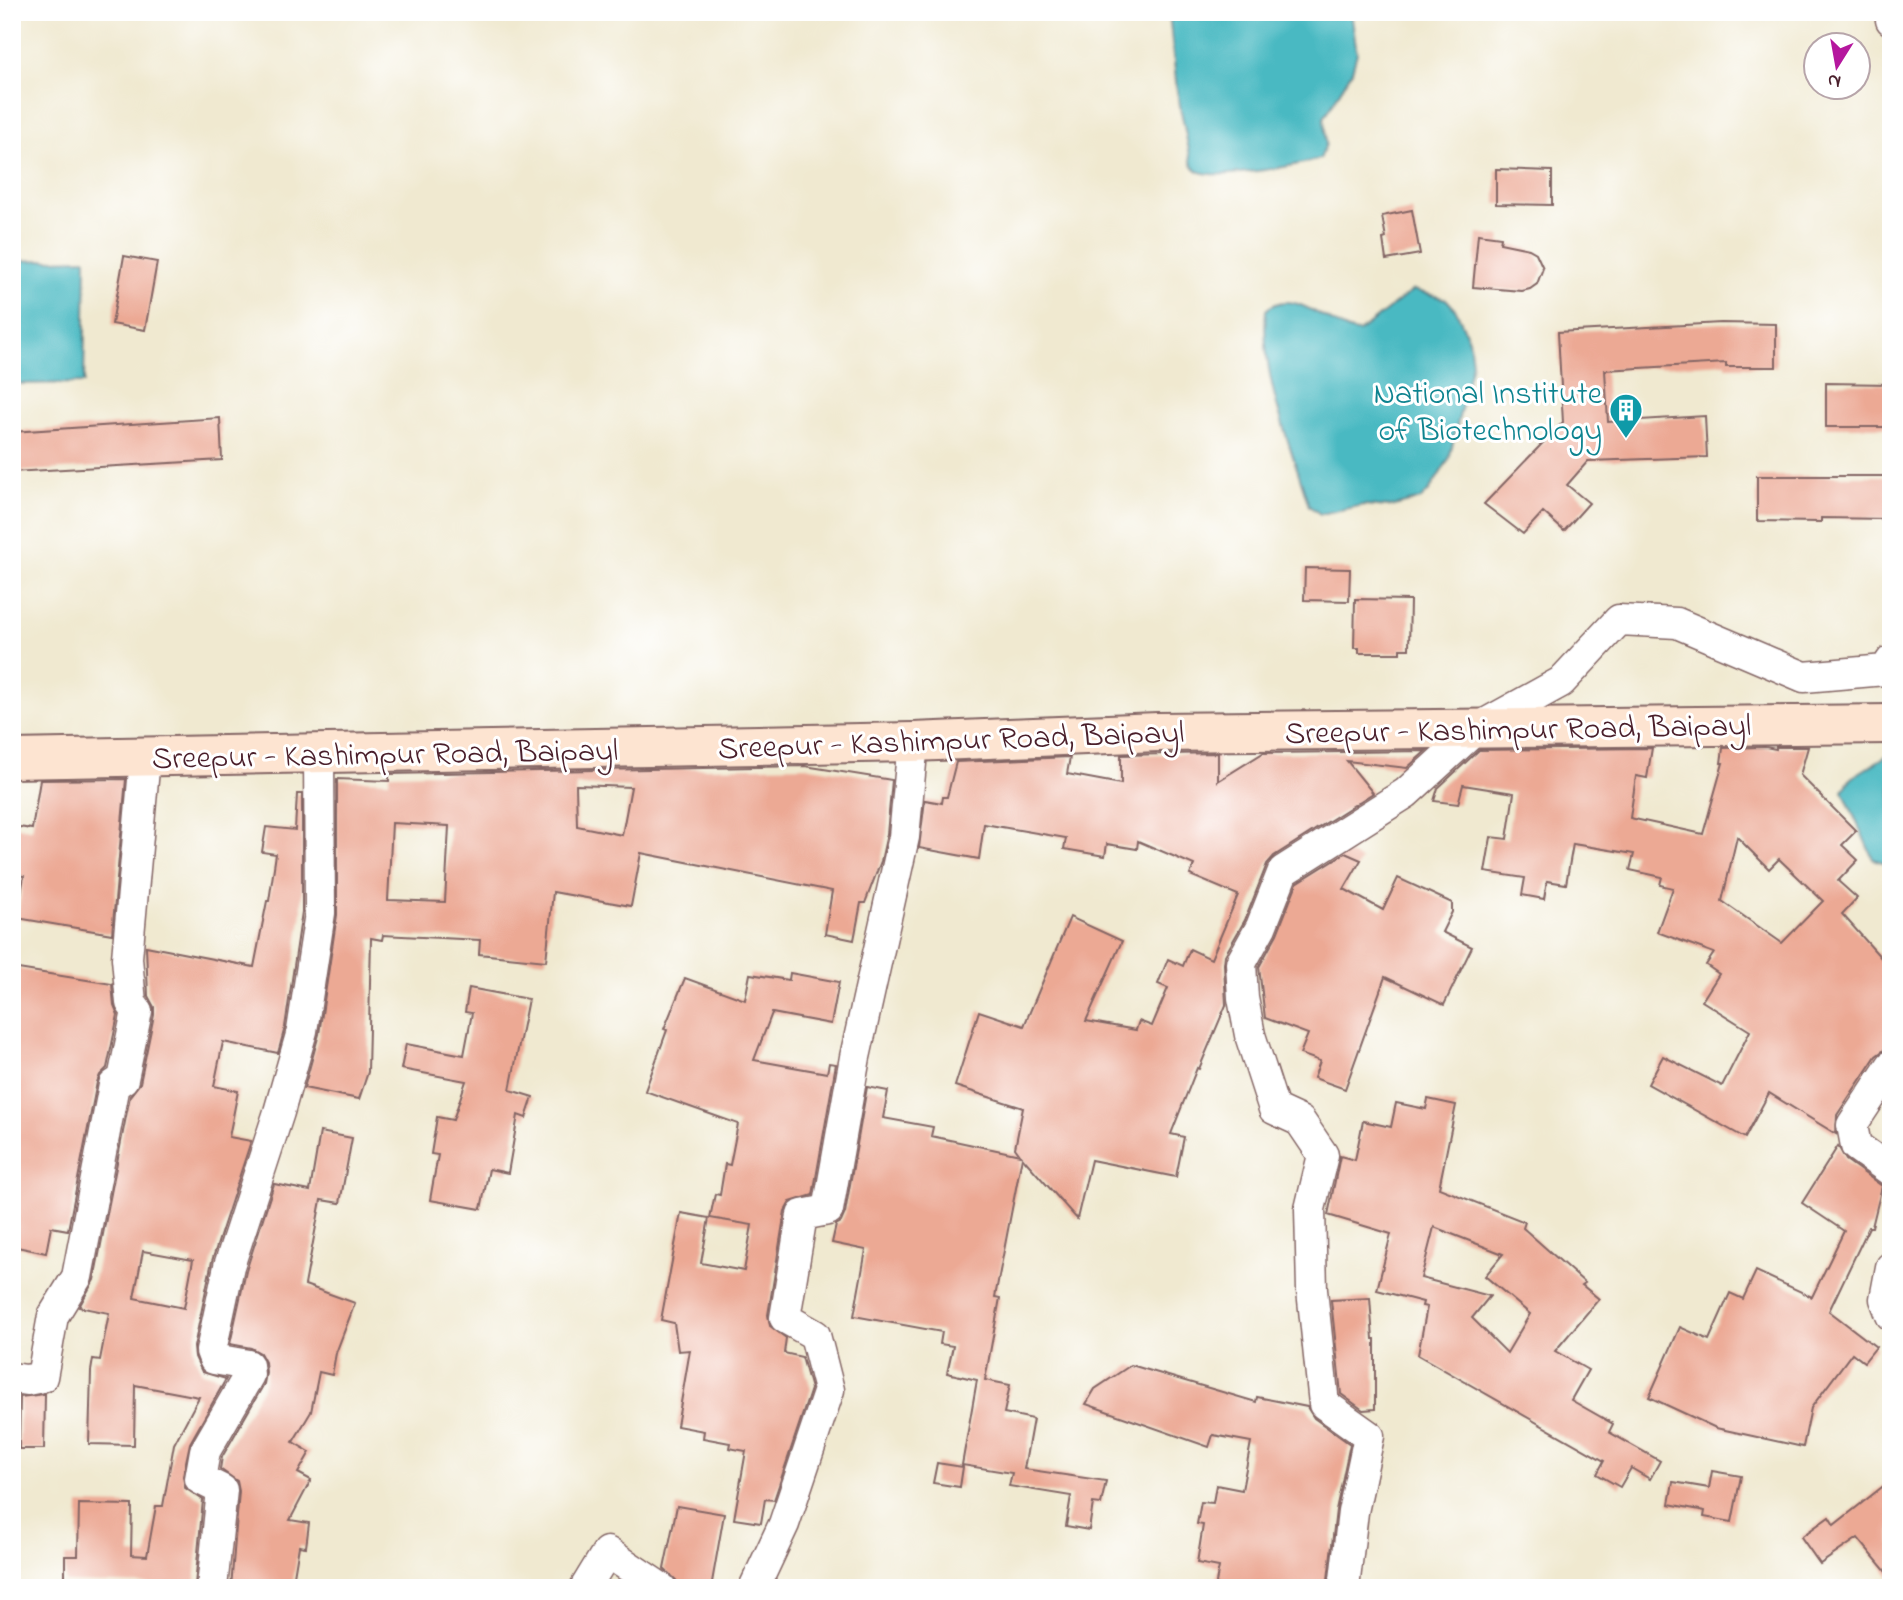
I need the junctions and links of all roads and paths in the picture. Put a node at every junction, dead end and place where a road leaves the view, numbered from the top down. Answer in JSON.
{"nodes":[{"id":1,"x":1890,"y":12,"type":"edge"},
{"id":2,"x":1891,"y":20,"type":"edge"},
{"id":3,"x":1891,"y":661,"type":"edge"},
{"id":4,"x":1891,"y":724,"type":"edge"},
{"id":5,"x":1476,"y":729,"type":"junction"},
{"id":6,"x":913,"y":742,"type":"junction"},
{"id":7,"x":318,"y":755,"type":"junction"},
{"id":8,"x":145,"y":758,"type":"junction"},
{"id":9,"x":12,"y":760,"type":"edge"},
{"id":10,"x":1891,"y":1066,"type":"edge"},
{"id":11,"x":1891,"y":1171,"type":"edge"},
{"id":12,"x":1891,"y":1267,"type":"edge"},
{"id":13,"x":1891,"y":1314,"type":"edge"},
{"id":14,"x":12,"y":1378,"type":"edge"},
{"id":15,"x":212,"y":1588,"type":"edge"},
{"id":16,"x":585,"y":1588,"type":"edge"},
{"id":17,"x":661,"y":1588,"type":"edge"},
{"id":18,"x":754,"y":1588,"type":"edge"},
{"id":19,"x":1344,"y":1588,"type":"edge"}],
"edges":[{"from":1,"to":2,"type":"street"},
{"from":3,"to":5,"type":"street"},
{"from":4,"to":5,"type":"street","name":"Sreepur - Kashimpur Road, Baipayl"},
{"from":5,"to":6,"type":"street","name":"Sreepur - Kashimpur Road, Baipayl"},
{"from":5,"to":19,"type":"street"},
{"from":6,"to":7,"type":"street","name":"Sreepur - Kashimpur Road, Baipayl"},
{"from":6,"to":18,"type":"street"},
{"from":7,"to":8,"type":"street","name":"Sreepur - Kashimpur Road, Baipayl"},
{"from":7,"to":15,"type":"street"},
{"from":8,"to":9,"type":"street","name":"Sreepur - Kashimpur Road, Baipayl"},
{"from":8,"to":14,"type":"street"},
{"from":10,"to":11,"type":"street"},
{"from":12,"to":13,"type":"street"},
{"from":16,"to":17,"type":"street"}]}
